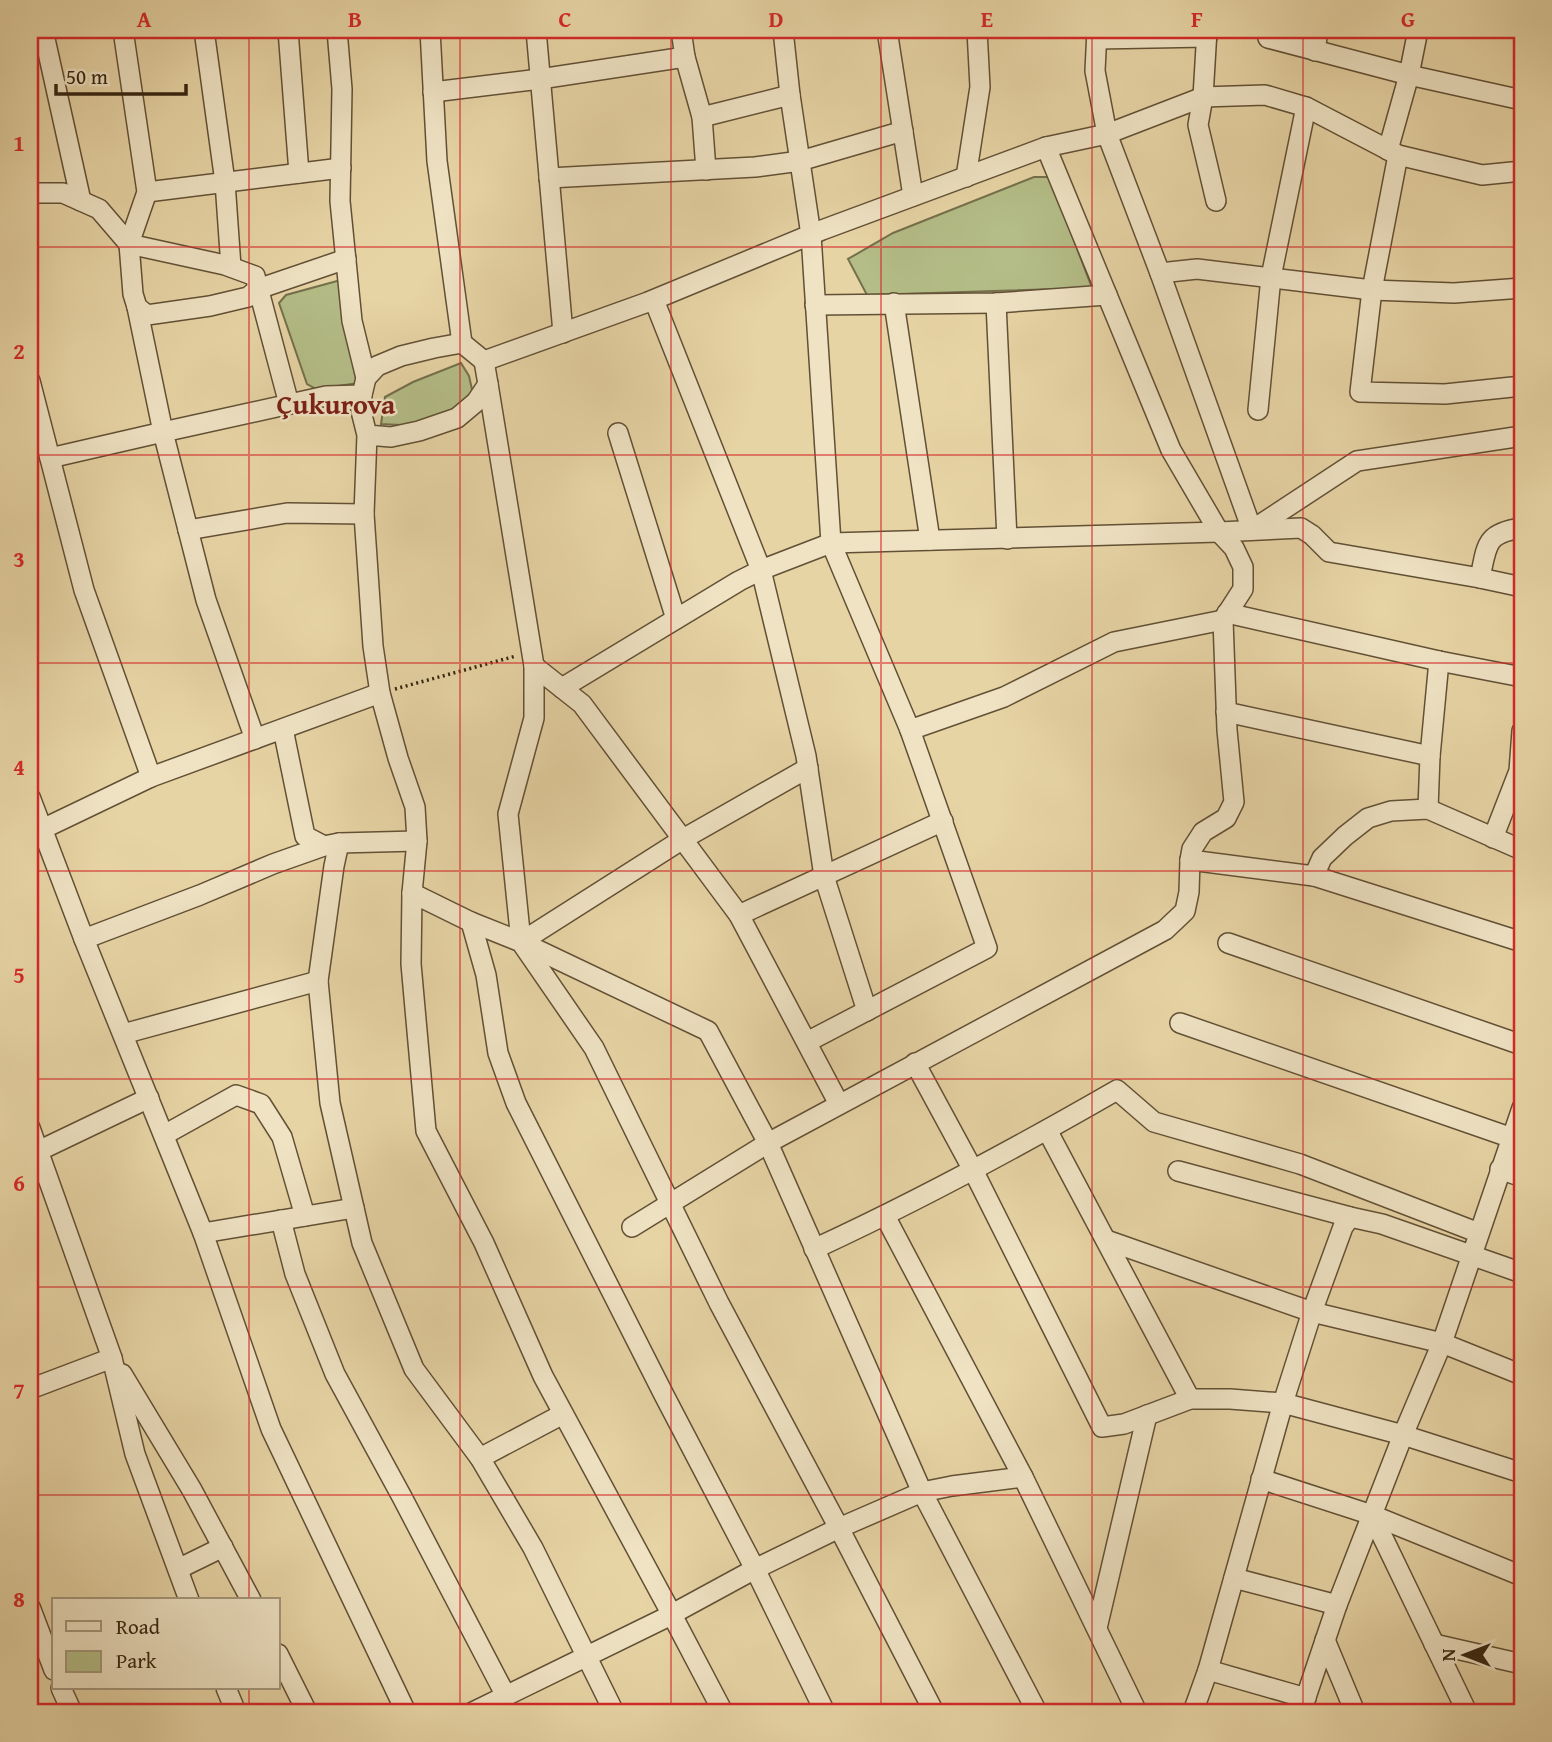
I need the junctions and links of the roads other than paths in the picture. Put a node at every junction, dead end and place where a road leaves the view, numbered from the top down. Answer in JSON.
{"nodes":[{"id":1,"x":43,"y":30,"type":"edge"},
{"id":2,"x":123,"y":30,"type":"edge"},
{"id":3,"x":204,"y":30,"type":"edge"},
{"id":4,"x":288,"y":30,"type":"edge"},
{"id":5,"x":337,"y":30,"type":"edge"},
{"id":6,"x":430,"y":30,"type":"edge"},
{"id":7,"x":536,"y":30,"type":"edge"},
{"id":8,"x":681,"y":30,"type":"edge"},
{"id":9,"x":783,"y":30,"type":"edge"},
{"id":10,"x":887,"y":30,"type":"edge"},
{"id":11,"x":977,"y":30,"type":"edge"},
{"id":12,"x":1318,"y":30,"type":"edge"},
{"id":13,"x":1418,"y":30,"type":"edge"},
{"id":14,"x":1207,"y":33,"type":"edge"},
{"id":15,"x":1097,"y":34,"type":"edge"},
{"id":16,"x":1268,"y":38,"type":"dead end"},
{"id":17,"x":1315,"y":51,"type":"junction"},
{"id":18,"x":685,"y":57,"type":"junction"},
{"id":19,"x":1409,"y":75,"type":"junction"},
{"id":20,"x":540,"y":79,"type":"junction"},
{"id":21,"x":433,"y":92,"type":"junction"},
{"id":22,"x":790,"y":95,"type":"junction"},
{"id":23,"x":1203,"y":97,"type":"junction"},
{"id":24,"x":1522,"y":100,"type":"edge"},
{"id":25,"x":1306,"y":107,"type":"junction"},
{"id":26,"x":702,"y":117,"type":"junction"},
{"id":27,"x":903,"y":131,"type":"junction"},
{"id":28,"x":1107,"y":134,"type":"junction"},
{"id":29,"x":1046,"y":147,"type":"junction"},
{"id":30,"x":1393,"y":153,"type":"junction"},
{"id":31,"x":800,"y":161,"type":"junction"},
{"id":32,"x":341,"y":168,"type":"junction"},
{"id":33,"x":706,"y":170,"type":"junction"},
{"id":34,"x":1522,"y":171,"type":"edge"},
{"id":35,"x":299,"y":173,"type":"junction"},
{"id":36,"x":966,"y":177,"type":"junction"},
{"id":37,"x":549,"y":178,"type":"junction"},
{"id":38,"x":225,"y":182,"type":"junction"},
{"id":39,"x":147,"y":192,"type":"junction"},
{"id":40,"x":30,"y":193,"type":"edge"},
{"id":41,"x":913,"y":197,"type":"junction"},
{"id":42,"x":80,"y":201,"type":"junction"},
{"id":43,"x":1216,"y":201,"type":"dead end"},
{"id":44,"x":811,"y":235,"type":"junction"},
{"id":45,"x":129,"y":244,"type":"junction"},
{"id":46,"x":346,"y":259,"type":"junction"},
{"id":47,"x":231,"y":267,"type":"junction"},
{"id":48,"x":1160,"y":273,"type":"junction"},
{"id":49,"x":1271,"y":277,"type":"junction"},
{"id":50,"x":1522,"y":288,"type":"edge"},
{"id":51,"x":258,"y":289,"type":"junction"},
{"id":52,"x":1372,"y":290,"type":"junction"},
{"id":53,"x":1107,"y":295,"type":"junction"},
{"id":54,"x":654,"y":300,"type":"junction"},
{"id":55,"x":894,"y":303,"type":"junction"},
{"id":56,"x":996,"y":303,"type":"junction"},
{"id":57,"x":815,"y":305,"type":"junction"},
{"id":58,"x":136,"y":307,"type":"junction"},
{"id":59,"x":563,"y":333,"type":"junction"},
{"id":60,"x":462,"y":343,"type":"junction"},
{"id":61,"x":484,"y":361,"type":"junction"},
{"id":62,"x":30,"y":381,"type":"edge"},
{"id":63,"x":488,"y":384,"type":"junction"},
{"id":64,"x":1522,"y":386,"type":"edge"},
{"id":65,"x":364,"y":387,"type":"junction"},
{"id":66,"x":289,"y":404,"type":"junction"},
{"id":67,"x":1258,"y":410,"type":"dead end"},
{"id":68,"x":163,"y":432,"type":"junction"},
{"id":69,"x":618,"y":433,"type":"dead end"},
{"id":70,"x":367,"y":435,"type":"junction"},
{"id":71,"x":1522,"y":436,"type":"edge"},
{"id":72,"x":50,"y":458,"type":"junction"},
{"id":73,"x":364,"y":514,"type":"junction"},
{"id":74,"x":1522,"y":528,"type":"edge"},
{"id":75,"x":188,"y":530,"type":"junction"},
{"id":76,"x":1252,"y":530,"type":"junction"},
{"id":77,"x":1219,"y":532,"type":"junction"},
{"id":78,"x":1007,"y":539,"type":"junction"},
{"id":79,"x":930,"y":540,"type":"junction"},
{"id":80,"x":831,"y":543,"type":"junction"},
{"id":81,"x":761,"y":570,"type":"junction"},
{"id":82,"x":1480,"y":578,"type":"junction"},
{"id":83,"x":1522,"y":587,"type":"edge"},
{"id":84,"x":1225,"y":616,"type":"junction"},
{"id":85,"x":676,"y":619,"type":"junction"},
{"id":86,"x":533,"y":659,"type":"junction"},
{"id":87,"x":1439,"y":661,"type":"junction"},
{"id":88,"x":1522,"y":677,"type":"edge"},
{"id":89,"x":562,"y":688,"type":"junction"},
{"id":90,"x":380,"y":693,"type":"junction"},
{"id":91,"x":1226,"y":712,"type":"junction"},
{"id":92,"x":282,"y":729,"type":"junction"},
{"id":93,"x":910,"y":730,"type":"junction"},
{"id":94,"x":1522,"y":731,"type":"edge"},
{"id":95,"x":255,"y":739,"type":"junction"},
{"id":96,"x":1430,"y":756,"type":"junction"},
{"id":97,"x":808,"y":768,"type":"junction"},
{"id":98,"x":1521,"y":772,"type":"edge"},
{"id":99,"x":151,"y":777,"type":"junction"},
{"id":100,"x":30,"y":797,"type":"edge"},
{"id":101,"x":1428,"y":809,"type":"junction"},
{"id":102,"x":943,"y":821,"type":"junction"},
{"id":103,"x":36,"y":833,"type":"edge"},
{"id":104,"x":1493,"y":838,"type":"junction"},
{"id":105,"x":683,"y":839,"type":"junction"},
{"id":106,"x":417,"y":841,"type":"junction"},
{"id":107,"x":331,"y":845,"type":"junction"},
{"id":108,"x":1522,"y":850,"type":"edge"},
{"id":109,"x":1190,"y":860,"type":"junction"},
{"id":110,"x":824,"y":876,"type":"junction"},
{"id":111,"x":1314,"y":876,"type":"junction"},
{"id":112,"x":412,"y":893,"type":"junction"},
{"id":113,"x":739,"y":915,"type":"junction"},
{"id":114,"x":471,"y":922,"type":"junction"},
{"id":115,"x":84,"y":939,"type":"junction"},
{"id":116,"x":521,"y":942,"type":"junction"},
{"id":117,"x":1522,"y":942,"type":"edge"},
{"id":118,"x":1228,"y":943,"type":"dead end"},
{"id":119,"x":318,"y":981,"type":"junction"},
{"id":120,"x":867,"y":1011,"type":"junction"},
{"id":121,"x":1180,"y":1023,"type":"dead end"},
{"id":122,"x":123,"y":1034,"type":"junction"},
{"id":123,"x":807,"y":1042,"type":"junction"},
{"id":124,"x":1522,"y":1045,"type":"edge"},
{"id":125,"x":915,"y":1063,"type":"junction"},
{"id":126,"x":149,"y":1098,"type":"junction"},
{"id":127,"x":839,"y":1104,"type":"junction"},
{"id":128,"x":1522,"y":1108,"type":"edge"},
{"id":129,"x":30,"y":1128,"type":"edge"},
{"id":130,"x":1048,"y":1130,"type":"junction"},
{"id":131,"x":164,"y":1135,"type":"junction"},
{"id":132,"x":1511,"y":1138,"type":"junction"},
{"id":133,"x":768,"y":1143,"type":"junction"},
{"id":134,"x":34,"y":1153,"type":"edge"},
{"id":135,"x":1500,"y":1169,"type":"junction"},
{"id":136,"x":973,"y":1170,"type":"junction"},
{"id":137,"x":1178,"y":1171,"type":"dead end"},
{"id":138,"x":1522,"y":1177,"type":"edge"},
{"id":139,"x":671,"y":1204,"type":"junction"},
{"id":140,"x":354,"y":1208,"type":"junction"},
{"id":141,"x":305,"y":1216,"type":"junction"},
{"id":142,"x":885,"y":1216,"type":"junction"},
{"id":143,"x":1350,"y":1217,"type":"junction"},
{"id":144,"x":281,"y":1220,"type":"junction"},
{"id":145,"x":632,"y":1227,"type":"dead end"},
{"id":146,"x":203,"y":1233,"type":"junction"},
{"id":147,"x":1479,"y":1233,"type":"junction"},
{"id":148,"x":1106,"y":1240,"type":"junction"},
{"id":149,"x":814,"y":1249,"type":"junction"},
{"id":150,"x":1471,"y":1254,"type":"junction"},
{"id":151,"x":1522,"y":1273,"type":"edge"},
{"id":152,"x":1312,"y":1312,"type":"junction"},
{"id":153,"x":1441,"y":1343,"type":"junction"},
{"id":154,"x":112,"y":1358,"type":"junction"},
{"id":155,"x":1522,"y":1376,"type":"edge"},
{"id":156,"x":30,"y":1389,"type":"edge"},
{"id":157,"x":1190,"y":1399,"type":"junction"},
{"id":158,"x":1283,"y":1403,"type":"junction"},
{"id":159,"x":563,"y":1413,"type":"junction"},
{"id":160,"x":1147,"y":1415,"type":"junction"},
{"id":161,"x":1403,"y":1435,"type":"junction"},
{"id":162,"x":480,"y":1458,"type":"junction"},
{"id":163,"x":1522,"y":1473,"type":"edge"},
{"id":164,"x":1023,"y":1477,"type":"junction"},
{"id":165,"x":1261,"y":1479,"type":"junction"},
{"id":166,"x":922,"y":1492,"type":"junction"},
{"id":167,"x":1372,"y":1515,"type":"junction"},
{"id":168,"x":839,"y":1528,"type":"junction"},
{"id":169,"x":223,"y":1547,"type":"junction"},
{"id":170,"x":177,"y":1569,"type":"junction"},
{"id":171,"x":755,"y":1569,"type":"junction"},
{"id":172,"x":1522,"y":1576,"type":"edge"},
{"id":173,"x":1234,"y":1578,"type":"junction"},
{"id":174,"x":188,"y":1598,"type":"edge"},
{"id":175,"x":250,"y":1598,"type":"edge"},
{"id":176,"x":1337,"y":1605,"type":"junction"},
{"id":177,"x":30,"y":1607,"type":"edge"},
{"id":178,"x":671,"y":1613,"type":"junction"},
{"id":179,"x":1097,"y":1628,"type":"junction"},
{"id":180,"x":1325,"y":1640,"type":"junction"},
{"id":181,"x":1434,"y":1644,"type":"junction"},
{"id":182,"x":587,"y":1655,"type":"junction"},
{"id":183,"x":280,"y":1658,"type":"edge"},
{"id":184,"x":1522,"y":1664,"type":"edge"},
{"id":185,"x":52,"y":1665,"type":"edge"},
{"id":186,"x":1208,"y":1670,"type":"junction"},
{"id":187,"x":62,"y":1690,"type":"edge"},
{"id":188,"x":227,"y":1690,"type":"edge"},
{"id":189,"x":500,"y":1703,"type":"edge"},
{"id":190,"x":1304,"y":1705,"type":"edge"},
{"id":191,"x":72,"y":1712,"type":"edge"},
{"id":192,"x":236,"y":1712,"type":"edge"},
{"id":193,"x":307,"y":1712,"type":"edge"},
{"id":194,"x":407,"y":1712,"type":"edge"},
{"id":195,"x":473,"y":1712,"type":"edge"},
{"id":196,"x":614,"y":1712,"type":"edge"},
{"id":197,"x":723,"y":1712,"type":"edge"},
{"id":198,"x":825,"y":1712,"type":"edge"},
{"id":199,"x":934,"y":1712,"type":"edge"},
{"id":200,"x":1037,"y":1712,"type":"edge"},
{"id":201,"x":1137,"y":1712,"type":"edge"},
{"id":202,"x":1193,"y":1712,"type":"edge"},
{"id":203,"x":1355,"y":1712,"type":"edge"},
{"id":204,"x":1467,"y":1712,"type":"edge"}],
"edges":[{"from":1,"to":42,"type":"street"},
{"from":2,"to":39,"type":"street"},
{"from":3,"to":38,"type":"street"},
{"from":4,"to":35,"type":"street"},
{"from":5,"to":32,"type":"street"},
{"from":6,"to":21,"type":"street"},
{"from":7,"to":20,"type":"street"},
{"from":8,"to":18,"type":"street"},
{"from":9,"to":22,"type":"street"},
{"from":10,"to":27,"type":"street"},
{"from":11,"to":36,"type":"street"},
{"from":12,"to":17,"type":"street"},
{"from":13,"to":19,"type":"street"},
{"from":14,"to":15,"type":"street"},
{"from":14,"to":23,"type":"street"},
{"from":15,"to":28,"type":"street"},
{"from":16,"to":17,"type":"street"},
{"from":17,"to":19,"type":"street"},
{"from":18,"to":20,"type":"street"},
{"from":18,"to":26,"type":"street"},
{"from":19,"to":24,"type":"street"},
{"from":19,"to":30,"type":"street"},
{"from":20,"to":21,"type":"street"},
{"from":20,"to":37,"type":"street"},
{"from":21,"to":60,"type":"street"},
{"from":22,"to":26,"type":"street"},
{"from":22,"to":31,"type":"street"},
{"from":23,"to":25,"type":"street"},
{"from":23,"to":28,"type":"street"},
{"from":23,"to":43,"type":"street"},
{"from":25,"to":30,"type":"street"},
{"from":25,"to":49,"type":"street"},
{"from":26,"to":33,"type":"street"},
{"from":27,"to":31,"type":"street"},
{"from":27,"to":41,"type":"street"},
{"from":28,"to":29,"type":"street"},
{"from":28,"to":48,"type":"street"},
{"from":29,"to":36,"type":"street"},
{"from":29,"to":53,"type":"street"},
{"from":30,"to":34,"type":"street"},
{"from":30,"to":52,"type":"street"},
{"from":31,"to":33,"type":"street"},
{"from":31,"to":44,"type":"street"},
{"from":32,"to":35,"type":"street"},
{"from":32,"to":46,"type":"street"},
{"from":33,"to":37,"type":"street"},
{"from":35,"to":38,"type":"street"},
{"from":36,"to":41,"type":"street"},
{"from":37,"to":59,"type":"street"},
{"from":38,"to":39,"type":"street"},
{"from":38,"to":47,"type":"street"},
{"from":39,"to":45,"type":"street"},
{"from":40,"to":42,"type":"street"},
{"from":41,"to":44,"type":"street"},
{"from":42,"to":45,"type":"street"},
{"from":44,"to":54,"type":"street"},
{"from":44,"to":57,"type":"street"},
{"from":45,"to":47,"type":"street"},
{"from":45,"to":58,"type":"street"},
{"from":46,"to":51,"type":"street"},
{"from":46,"to":65,"type":"street"},
{"from":47,"to":51,"type":"street"},
{"from":48,"to":49,"type":"street"},
{"from":48,"to":76,"type":"street"},
{"from":49,"to":52,"type":"street"},
{"from":49,"to":67,"type":"street"},
{"from":50,"to":52,"type":"street"},
{"from":51,"to":58,"type":"street"},
{"from":51,"to":66,"type":"street"},
{"from":52,"to":64,"type":"street"},
{"from":53,"to":56,"type":"street"},
{"from":53,"to":77,"type":"street"},
{"from":54,"to":59,"type":"street"},
{"from":54,"to":81,"type":"street"},
{"from":55,"to":56,"type":"street"},
{"from":55,"to":57,"type":"street"},
{"from":55,"to":79,"type":"street"},
{"from":56,"to":78,"type":"street"},
{"from":57,"to":80,"type":"street"},
{"from":58,"to":68,"type":"street"},
{"from":59,"to":61,"type":"street"},
{"from":60,"to":61,"type":"street"},
{"from":60,"to":65,"type":"street"},
{"from":61,"to":63,"type":"street"},
{"from":62,"to":72,"type":"street"},
{"from":63,"to":70,"type":"street"},
{"from":63,"to":86,"type":"street"},
{"from":65,"to":66,"type":"street"},
{"from":65,"to":70,"type":"street"},
{"from":66,"to":68,"type":"street"},
{"from":68,"to":72,"type":"street"},
{"from":68,"to":75,"type":"street"},
{"from":69,"to":85,"type":"street"},
{"from":70,"to":73,"type":"street"},
{"from":71,"to":76,"type":"street"},
{"from":72,"to":99,"type":"street"},
{"from":73,"to":75,"type":"street"},
{"from":73,"to":90,"type":"street"},
{"from":74,"to":82,"type":"street"},
{"from":75,"to":95,"type":"street"},
{"from":76,"to":77,"type":"street"},
{"from":76,"to":82,"type":"street"},
{"from":77,"to":78,"type":"street"},
{"from":77,"to":84,"type":"street"},
{"from":78,"to":79,"type":"street"},
{"from":79,"to":80,"type":"street"},
{"from":80,"to":81,"type":"street"},
{"from":80,"to":93,"type":"street"},
{"from":81,"to":85,"type":"street"},
{"from":81,"to":97,"type":"street"},
{"from":82,"to":83,"type":"street"},
{"from":84,"to":87,"type":"street"},
{"from":84,"to":91,"type":"street"},
{"from":84,"to":93,"type":"street"},
{"from":85,"to":89,"type":"street"},
{"from":86,"to":89,"type":"street"},
{"from":86,"to":116,"type":"street"},
{"from":87,"to":88,"type":"street"},
{"from":87,"to":96,"type":"street"},
{"from":89,"to":105,"type":"street"},
{"from":90,"to":92,"type":"street"},
{"from":90,"to":106,"type":"street"},
{"from":91,"to":96,"type":"street"},
{"from":91,"to":109,"type":"street"},
{"from":92,"to":95,"type":"street"},
{"from":92,"to":107,"type":"street"},
{"from":93,"to":102,"type":"street"},
{"from":94,"to":98,"type":"street"},
{"from":95,"to":99,"type":"street"},
{"from":96,"to":101,"type":"street"},
{"from":97,"to":105,"type":"street"},
{"from":97,"to":110,"type":"street"},
{"from":98,"to":104,"type":"street"},
{"from":99,"to":103,"type":"street"},
{"from":100,"to":103,"type":"street"},
{"from":101,"to":104,"type":"street"},
{"from":101,"to":111,"type":"street"},
{"from":102,"to":110,"type":"street"},
{"from":102,"to":120,"type":"street"},
{"from":103,"to":115,"type":"street"},
{"from":104,"to":108,"type":"street"},
{"from":105,"to":113,"type":"street"},
{"from":105,"to":116,"type":"street"},
{"from":106,"to":107,"type":"street"},
{"from":106,"to":112,"type":"street"},
{"from":107,"to":115,"type":"street"},
{"from":107,"to":119,"type":"street"},
{"from":109,"to":111,"type":"street"},
{"from":109,"to":125,"type":"street"},
{"from":110,"to":113,"type":"street"},
{"from":110,"to":120,"type":"street"},
{"from":111,"to":117,"type":"street"},
{"from":112,"to":114,"type":"street"},
{"from":112,"to":159,"type":"street"},
{"from":113,"to":123,"type":"street"},
{"from":114,"to":116,"type":"street"},
{"from":114,"to":171,"type":"street"},
{"from":115,"to":122,"type":"street"},
{"from":116,"to":133,"type":"street"},
{"from":116,"to":139,"type":"street"},
{"from":118,"to":124,"type":"street"},
{"from":119,"to":122,"type":"street"},
{"from":119,"to":140,"type":"street"},
{"from":120,"to":123,"type":"street"},
{"from":121,"to":132,"type":"street"},
{"from":122,"to":126,"type":"street"},
{"from":123,"to":127,"type":"street"},
{"from":125,"to":127,"type":"street"},
{"from":125,"to":136,"type":"street"},
{"from":126,"to":131,"type":"street"},
{"from":126,"to":134,"type":"street"},
{"from":127,"to":133,"type":"street"},
{"from":128,"to":132,"type":"street"},
{"from":129,"to":134,"type":"street"},
{"from":130,"to":136,"type":"street"},
{"from":130,"to":147,"type":"street"},
{"from":130,"to":148,"type":"street"},
{"from":131,"to":141,"type":"street"},
{"from":131,"to":146,"type":"street"},
{"from":132,"to":135,"type":"street"},
{"from":133,"to":139,"type":"street"},
{"from":133,"to":149,"type":"street"},
{"from":134,"to":154,"type":"street"},
{"from":135,"to":138,"type":"street"},
{"from":135,"to":147,"type":"street"},
{"from":136,"to":142,"type":"street"},
{"from":136,"to":160,"type":"street"},
{"from":137,"to":143,"type":"street"},
{"from":139,"to":145,"type":"street"},
{"from":139,"to":168,"type":"street"},
{"from":140,"to":141,"type":"street"},
{"from":140,"to":162,"type":"street"},
{"from":141,"to":144,"type":"street"},
{"from":142,"to":149,"type":"street"},
{"from":142,"to":164,"type":"street"},
{"from":143,"to":150,"type":"street"},
{"from":143,"to":152,"type":"street"},
{"from":144,"to":146,"type":"street"},
{"from":144,"to":189,"type":"street"},
{"from":146,"to":194,"type":"street"},
{"from":147,"to":150,"type":"street"},
{"from":148,"to":152,"type":"street"},
{"from":148,"to":157,"type":"street"},
{"from":149,"to":166,"type":"street"},
{"from":150,"to":151,"type":"street"},
{"from":150,"to":153,"type":"street"},
{"from":152,"to":153,"type":"street"},
{"from":152,"to":158,"type":"street"},
{"from":153,"to":155,"type":"street"},
{"from":153,"to":161,"type":"street"},
{"from":154,"to":156,"type":"street"},
{"from":154,"to":169,"type":"street"},
{"from":154,"to":170,"type":"street"},
{"from":157,"to":158,"type":"street"},
{"from":157,"to":160,"type":"street"},
{"from":158,"to":161,"type":"street"},
{"from":158,"to":165,"type":"street"},
{"from":159,"to":162,"type":"street"},
{"from":159,"to":178,"type":"street"},
{"from":160,"to":179,"type":"street"},
{"from":161,"to":163,"type":"street"},
{"from":161,"to":167,"type":"street"},
{"from":162,"to":182,"type":"street"},
{"from":164,"to":166,"type":"street"},
{"from":164,"to":179,"type":"street"},
{"from":165,"to":167,"type":"street"},
{"from":165,"to":173,"type":"street"},
{"from":166,"to":168,"type":"street"},
{"from":166,"to":200,"type":"street"},
{"from":167,"to":172,"type":"street"},
{"from":167,"to":176,"type":"street"},
{"from":167,"to":181,"type":"street"},
{"from":168,"to":171,"type":"street"},
{"from":168,"to":199,"type":"street"},
{"from":169,"to":170,"type":"street"},
{"from":169,"to":175,"type":"street"},
{"from":170,"to":174,"type":"street"},
{"from":171,"to":178,"type":"street"},
{"from":171,"to":198,"type":"street"},
{"from":173,"to":176,"type":"street"},
{"from":173,"to":186,"type":"street"},
{"from":176,"to":180,"type":"street"},
{"from":177,"to":185,"type":"street"},
{"from":178,"to":182,"type":"street"},
{"from":178,"to":197,"type":"street"},
{"from":179,"to":201,"type":"street"},
{"from":180,"to":190,"type":"street"},
{"from":180,"to":203,"type":"street"},
{"from":181,"to":184,"type":"street"},
{"from":181,"to":204,"type":"street"},
{"from":182,"to":189,"type":"street"},
{"from":182,"to":196,"type":"street"},
{"from":183,"to":193,"type":"street"},
{"from":186,"to":190,"type":"street"},
{"from":186,"to":202,"type":"street"},
{"from":187,"to":191,"type":"street"},
{"from":188,"to":192,"type":"street"},
{"from":189,"to":195,"type":"street"}]}
